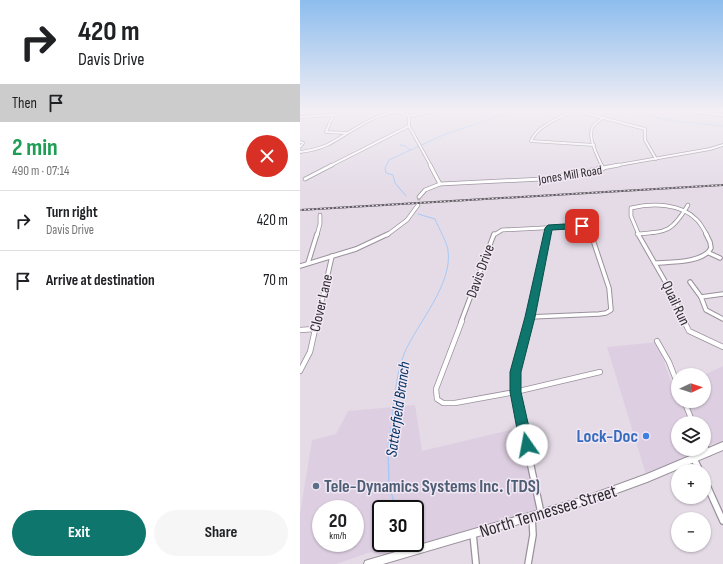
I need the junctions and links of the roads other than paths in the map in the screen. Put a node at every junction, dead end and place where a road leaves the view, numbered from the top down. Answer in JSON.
{"nodes":[{"id":1,"x":339,"y":137,"type":"edge"},
{"id":2,"x":387,"y":137,"type":"edge"},
{"id":3,"x":415,"y":137,"type":"edge"},
{"id":4,"x":532,"y":137,"type":"edge"},
{"id":5,"x":592,"y":137,"type":"edge"},
{"id":6,"x":645,"y":137,"type":"edge"},
{"id":7,"x":301,"y":142,"type":"edge"},
{"id":8,"x":594,"y":144,"type":"junction"},
{"id":9,"x":723,"y":145,"type":"edge"},
{"id":10,"x":300,"y":147,"type":"edge"},
{"id":11,"x":300,"y":152,"type":"edge"},
{"id":12,"x":656,"y":159,"type":"junction"},
{"id":13,"x":603,"y":169,"type":"junction"},
{"id":14,"x":305,"y":179,"type":"dead end"},
{"id":15,"x":440,"y":184,"type":"junction"},
{"id":16,"x":419,"y":197,"type":"dead end"},
{"id":17,"x":688,"y":205,"type":"dead end"},
{"id":18,"x":418,"y":206,"type":"tunnel mouth"},
{"id":19,"x":684,"y":212,"type":"junction"},
{"id":20,"x":320,"y":214,"type":"dead end"},
{"id":21,"x":548,"y":228,"type":"junction"},
{"id":22,"x":637,"y":234,"type":"junction"},
{"id":23,"x":709,"y":253,"type":"junction"},
{"id":24,"x":332,"y":256,"type":"junction"},
{"id":25,"x":720,"y":258,"type":"dead end"},
{"id":26,"x":308,"y":263,"type":"junction"},
{"id":27,"x":656,"y":263,"type":"junction"},
{"id":28,"x":300,"y":266,"type":"edge"},
{"id":29,"x":690,"y":282,"type":"dead end"},
{"id":30,"x":723,"y":294,"type":"edge"},
{"id":31,"x":701,"y":297,"type":"junction"},
{"id":32,"x":530,"y":317,"type":"junction"},
{"id":33,"x":723,"y":319,"type":"edge"},
{"id":34,"x":315,"y":329,"type":"junction"},
{"id":35,"x":300,"y":330,"type":"edge"},
{"id":36,"x":657,"y":341,"type":"dead end"},
{"id":37,"x":723,"y":347,"type":"edge"},
{"id":38,"x":671,"y":368,"type":"edge"},
{"id":39,"x":300,"y":371,"type":"edge"},
{"id":40,"x":600,"y":372,"type":"dead end"},
{"id":41,"x":515,"y":392,"type":"junction"},
{"id":42,"x":723,"y":446,"type":"edge"},
{"id":43,"x":711,"y":448,"type":"edge"},
{"id":44,"x":698,"y":456,"type":"edge"},
{"id":45,"x":694,"y":459,"type":"junction"},
{"id":46,"x":696,"y":464,"type":"edge"},
{"id":47,"x":711,"y":494,"type":"edge"},
{"id":48,"x":541,"y":514,"type":"junction"},
{"id":49,"x":532,"y":517,"type":"junction"},
{"id":50,"x":723,"y":521,"type":"edge"},
{"id":51,"x":474,"y":534,"type":"junction"},
{"id":52,"x":368,"y":564,"type":"edge"},
{"id":53,"x":476,"y":564,"type":"edge"},
{"id":54,"x":528,"y":564,"type":"edge"}],
"edges":[{"from":1,"to":11,"type":"street"},
{"from":2,"to":14,"type":"street"},
{"from":3,"to":15,"type":"street"},
{"from":4,"to":8,"type":"street"},
{"from":5,"to":8,"type":"street"},
{"from":6,"to":12,"type":"street"},
{"from":7,"to":10,"type":"street"},
{"from":8,"to":13,"type":"street"},
{"from":9,"to":12,"type":"street","name":"Jones Mill Road"},
{"from":12,"to":13,"type":"street","name":"Jones Mill Road"},
{"from":13,"to":15,"type":"street","name":"Jones Mill Road"},
{"from":15,"to":16,"type":"street","name":"Jones Mill Road"},
{"from":17,"to":19,"type":"street"},
{"from":18,"to":24,"type":"street"},
{"from":19,"to":22,"type":"street"},
{"from":19,"to":22,"type":"street","name":"Quail Run"},
{"from":19,"to":23,"type":"street","name":"Quail Run"},
{"from":20,"to":26,"type":"street"},
{"from":21,"to":32,"type":"street"},
{"from":21,"to":32,"type":"street","name":"Davis Drive"},
{"from":21,"to":41,"type":"street","name":"Davis Drive"},
{"from":22,"to":27,"type":"street","name":"Quail Run"},
{"from":23,"to":25,"type":"street"},
{"from":23,"to":27,"type":"street","name":"Quail Run"},
{"from":24,"to":26,"type":"street"},
{"from":24,"to":34,"type":"street","name":"Clover Lane"},
{"from":26,"to":28,"type":"street"},
{"from":27,"to":37,"type":"street","name":"Quail Run"},
{"from":29,"to":31,"type":"street"},
{"from":30,"to":31,"type":"street"},
{"from":31,"to":33,"type":"street"},
{"from":32,"to":41,"type":"street"},
{"from":34,"to":35,"type":"street"},
{"from":34,"to":39,"type":"street","name":"Clover Lane"},
{"from":36,"to":38,"type":"street"},
{"from":40,"to":41,"type":"street","name":"Davis Drive"},
{"from":41,"to":48,"type":"street"},
{"from":42,"to":43,"type":"main road","name":"North Tennessee Street"},
{"from":44,"to":45,"type":"main road","name":"North Tennessee Street"},
{"from":45,"to":46,"type":"street"},
{"from":45,"to":48,"type":"main road","name":"North Tennessee Street"},
{"from":47,"to":50,"type":"street"},
{"from":48,"to":49,"type":"main road","name":"North Tennessee Street"},
{"from":49,"to":51,"type":"main road","name":"North Tennessee Street"},
{"from":49,"to":54,"type":"street"},
{"from":51,"to":52,"type":"main road","name":"North Tennessee Street"},
{"from":51,"to":53,"type":"street"}]}
